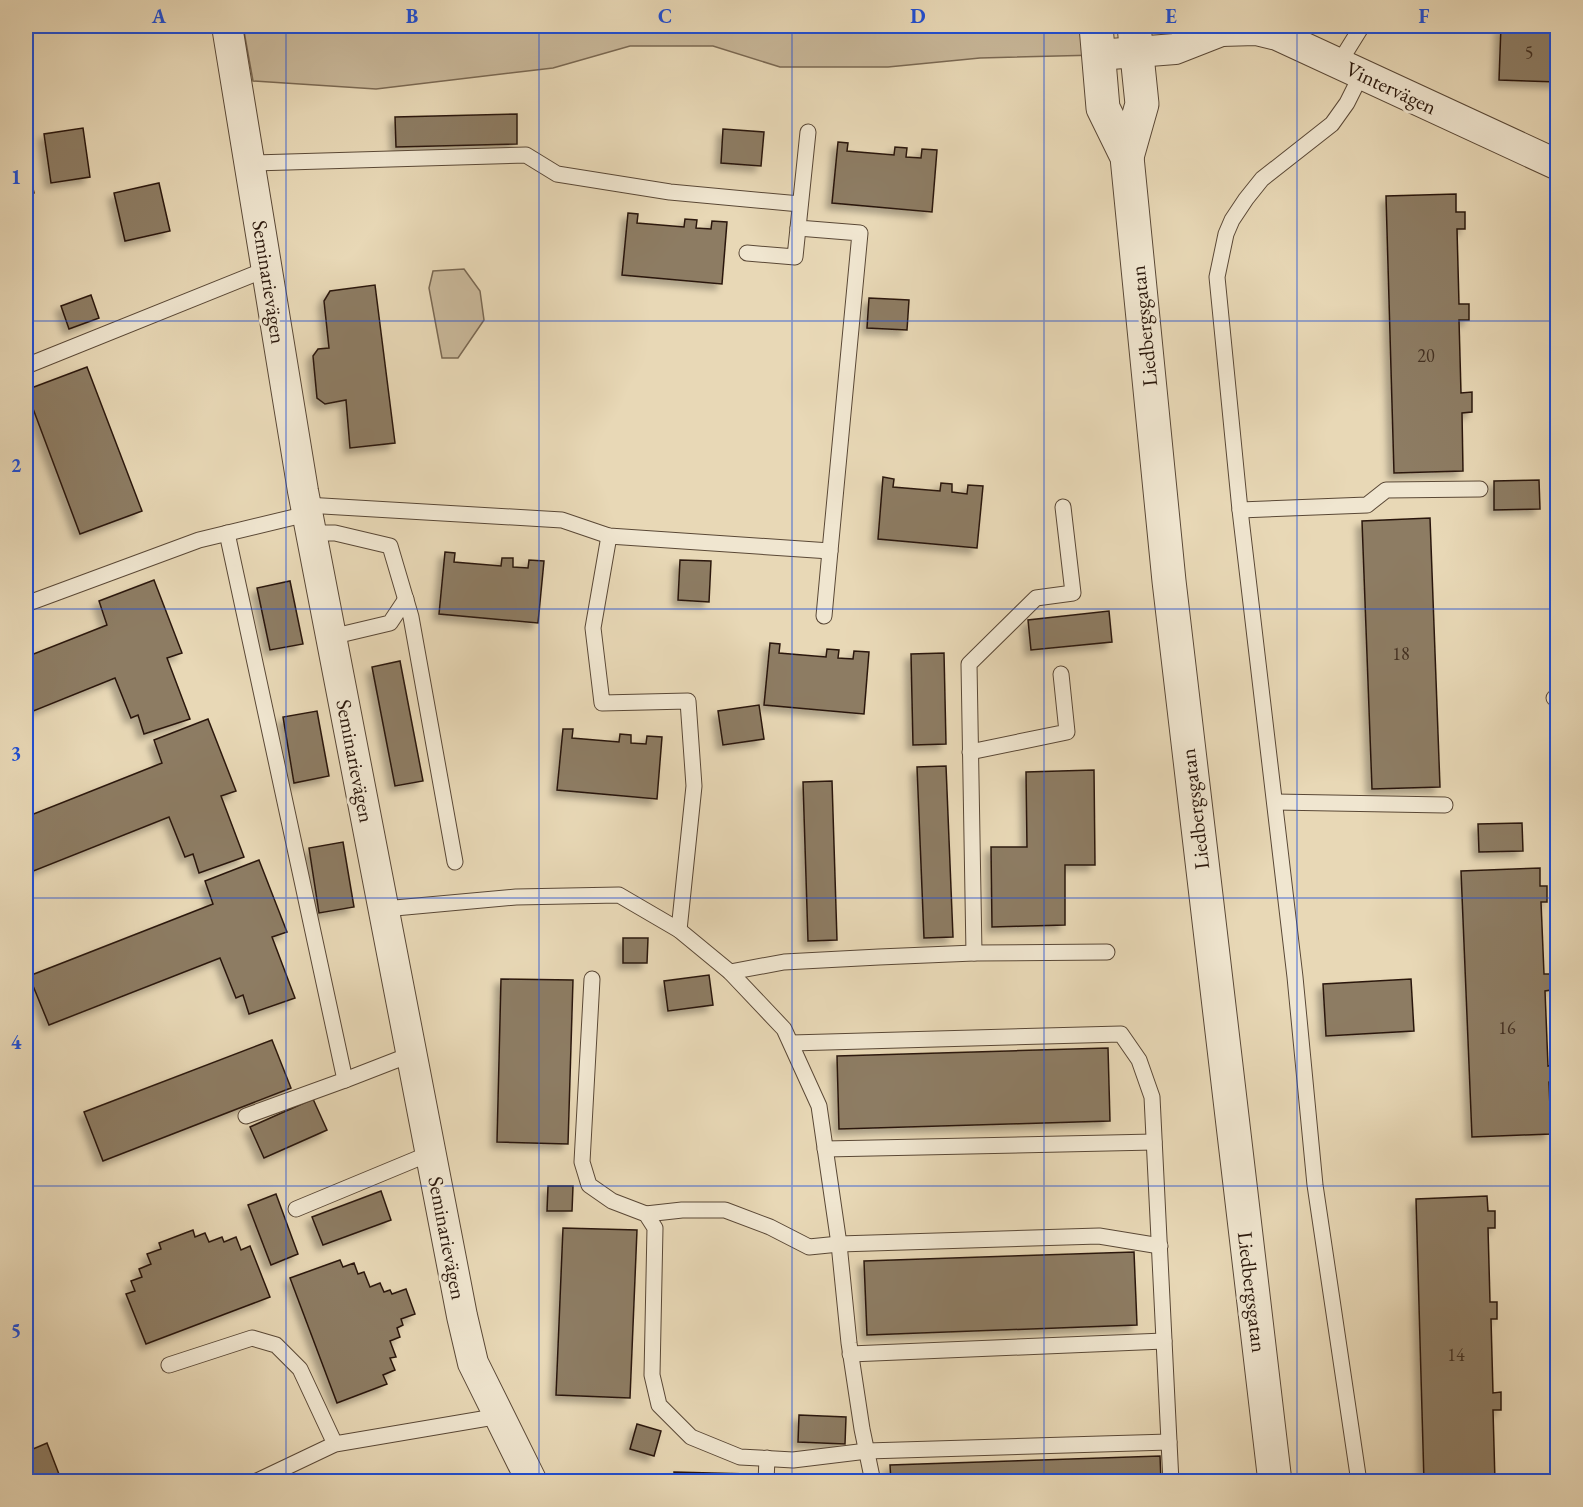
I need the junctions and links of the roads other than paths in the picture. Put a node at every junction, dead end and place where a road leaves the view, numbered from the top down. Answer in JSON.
{"nodes":[{"id":1,"x":227,"y":26,"type":"edge"},
{"id":2,"x":1362,"y":26,"type":"edge"},
{"id":3,"x":1211,"y":27,"type":"edge"},
{"id":4,"x":1097,"y":33,"type":"edge"},
{"id":5,"x":1136,"y":39,"type":"edge"},
{"id":6,"x":1350,"y":68,"type":"junction"},
{"id":7,"x":808,"y":132,"type":"dead end"},
{"id":8,"x":1127,"y":157,"type":"junction"},
{"id":9,"x":250,"y":163,"type":"junction"},
{"id":10,"x":1557,"y":165,"type":"edge"},
{"id":11,"x":800,"y":204,"type":"junction"},
{"id":12,"x":798,"y":228,"type":"junction"},
{"id":13,"x":747,"y":254,"type":"dead end"},
{"id":14,"x":267,"y":269,"type":"junction"},
{"id":15,"x":26,"y":366,"type":"edge"},
{"id":16,"x":1480,"y":489,"type":"dead end"},
{"id":17,"x":1062,"y":507,"type":"dead end"},
{"id":18,"x":1240,"y":510,"type":"junction"},
{"id":19,"x":308,"y":517,"type":"junction"},
{"id":20,"x":227,"y":533,"type":"junction"},
{"id":21,"x":609,"y":536,"type":"junction"},
{"id":22,"x":830,"y":551,"type":"junction"},
{"id":23,"x":406,"y":599,"type":"junction"},
{"id":24,"x":26,"y":604,"type":"edge"},
{"id":25,"x":824,"y":616,"type":"dead end"},
{"id":26,"x":331,"y":636,"type":"junction"},
{"id":27,"x":1061,"y":674,"type":"dead end"},
{"id":28,"x":970,"y":752,"type":"junction"},
{"id":29,"x":1275,"y":802,"type":"junction"},
{"id":30,"x":1445,"y":805,"type":"dead end"},
{"id":31,"x":456,"y":862,"type":"dead end"},
{"id":32,"x":384,"y":909,"type":"junction"},
{"id":33,"x":679,"y":930,"type":"junction"},
{"id":34,"x":1107,"y":952,"type":"dead end"},
{"id":35,"x":974,"y":953,"type":"junction"},
{"id":36,"x":730,"y":972,"type":"junction"},
{"id":37,"x":592,"y":979,"type":"dead end"},
{"id":38,"x":791,"y":1043,"type":"junction"},
{"id":39,"x":412,"y":1054,"type":"junction"},
{"id":40,"x":345,"y":1080,"type":"junction"},
{"id":41,"x":246,"y":1116,"type":"dead end"},
{"id":42,"x":1154,"y":1142,"type":"junction"},
{"id":43,"x":825,"y":1149,"type":"junction"},
{"id":44,"x":431,"y":1153,"type":"junction"},
{"id":45,"x":296,"y":1209,"type":"dead end"},
{"id":46,"x":646,"y":1214,"type":"junction"},
{"id":47,"x":839,"y":1244,"type":"junction"},
{"id":48,"x":1160,"y":1246,"type":"junction"},
{"id":49,"x":1164,"y":1341,"type":"junction"},
{"id":50,"x":850,"y":1354,"type":"junction"},
{"id":51,"x":169,"y":1365,"type":"dead end"},
{"id":52,"x":500,"y":1416,"type":"junction"},
{"id":53,"x":1169,"y":1442,"type":"junction"},
{"id":54,"x":335,"y":1444,"type":"junction"},
{"id":55,"x":867,"y":1451,"type":"junction"},
{"id":56,"x":767,"y":1458,"type":"junction"},
{"id":57,"x":1275,"y":1475,"type":"edge"},
{"id":58,"x":255,"y":1482,"type":"edge"},
{"id":59,"x":532,"y":1482,"type":"edge"},
{"id":60,"x":766,"y":1482,"type":"edge"},
{"id":61,"x":873,"y":1482,"type":"edge"},
{"id":62,"x":1171,"y":1482,"type":"edge"},
{"id":63,"x":1359,"y":1482,"type":"edge"}],
"edges":[{"from":1,"to":9,"type":"street","name":"Seminarievägen"},
{"from":2,"to":6,"type":"lane"},
{"from":3,"to":5,"type":"street","name":"Vintervägen"},
{"from":3,"to":6,"type":"street","name":"Vintervägen"},
{"from":4,"to":5,"type":"street","name":"Vintervägen"},
{"from":4,"to":8,"type":"street","name":"Liedbergsgatan"},
{"from":5,"to":8,"type":"street","name":"Liedbergsgatan"},
{"from":6,"to":10,"type":"street","name":"Vintervägen"},
{"from":6,"to":18,"type":"lane"},
{"from":7,"to":11,"type":"lane"},
{"from":8,"to":57,"type":"street","name":"Liedbergsgatan"},
{"from":9,"to":11,"type":"lane"},
{"from":9,"to":14,"type":"street","name":"Seminarievägen"},
{"from":11,"to":12,"type":"lane"},
{"from":12,"to":13,"type":"lane"},
{"from":12,"to":22,"type":"lane"},
{"from":14,"to":15,"type":"lane"},
{"from":14,"to":19,"type":"street","name":"Seminarievägen"},
{"from":16,"to":18,"type":"lane"},
{"from":17,"to":28,"type":"lane"},
{"from":18,"to":29,"type":"lane"},
{"from":19,"to":20,"type":"lane"},
{"from":19,"to":21,"type":"lane"},
{"from":19,"to":23,"type":"lane"},
{"from":19,"to":26,"type":"street","name":"Seminarievägen"},
{"from":20,"to":24,"type":"lane"},
{"from":20,"to":40,"type":"lane"},
{"from":21,"to":22,"type":"lane"},
{"from":21,"to":33,"type":"lane"},
{"from":22,"to":25,"type":"lane"},
{"from":23,"to":26,"type":"lane"},
{"from":23,"to":31,"type":"lane"},
{"from":26,"to":32,"type":"street","name":"Seminarievägen"},
{"from":27,"to":28,"type":"lane"},
{"from":28,"to":35,"type":"lane"},
{"from":29,"to":30,"type":"lane"},
{"from":29,"to":63,"type":"lane"},
{"from":32,"to":33,"type":"lane"},
{"from":32,"to":39,"type":"street","name":"Seminarievägen"},
{"from":33,"to":36,"type":"lane"},
{"from":34,"to":35,"type":"lane"},
{"from":35,"to":36,"type":"lane"},
{"from":36,"to":38,"type":"lane"},
{"from":37,"to":46,"type":"lane"},
{"from":38,"to":42,"type":"lane"},
{"from":38,"to":43,"type":"lane"},
{"from":39,"to":40,"type":"lane"},
{"from":39,"to":44,"type":"street","name":"Seminarievägen"},
{"from":40,"to":41,"type":"lane"},
{"from":42,"to":43,"type":"lane"},
{"from":42,"to":48,"type":"lane"},
{"from":43,"to":47,"type":"lane"},
{"from":44,"to":45,"type":"lane"},
{"from":44,"to":52,"type":"street","name":"Seminarievägen"},
{"from":46,"to":47,"type":"lane"},
{"from":46,"to":56,"type":"lane"},
{"from":47,"to":48,"type":"lane"},
{"from":47,"to":50,"type":"lane"},
{"from":48,"to":49,"type":"lane"},
{"from":49,"to":50,"type":"lane"},
{"from":49,"to":53,"type":"lane"},
{"from":50,"to":55,"type":"lane"},
{"from":51,"to":54,"type":"lane"},
{"from":52,"to":54,"type":"lane"},
{"from":52,"to":59,"type":"street","name":"Seminarievägen"},
{"from":53,"to":55,"type":"lane"},
{"from":53,"to":62,"type":"lane"},
{"from":54,"to":58,"type":"lane"},
{"from":55,"to":56,"type":"lane"},
{"from":55,"to":61,"type":"lane"},
{"from":56,"to":60,"type":"lane"}]}
